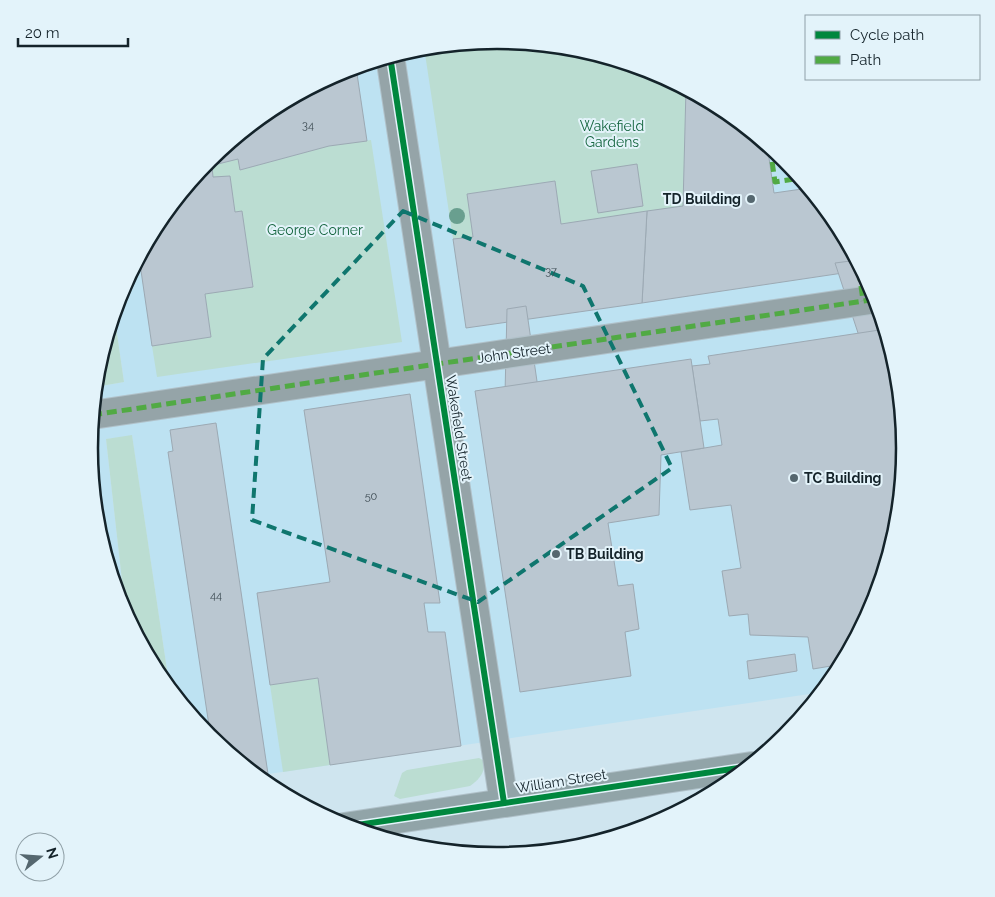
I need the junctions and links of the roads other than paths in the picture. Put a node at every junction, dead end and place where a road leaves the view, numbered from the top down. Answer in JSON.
{"nodes":[{"id":1,"x":391,"y":63,"type":"edge"},
{"id":2,"x":869,"y":300,"type":"edge"},
{"id":3,"x":436,"y":364,"type":"junction"},
{"id":4,"x":100,"y":414,"type":"edge"},
{"id":5,"x":738,"y":768,"type":"edge"},
{"id":6,"x":504,"y":803,"type":"junction"},
{"id":7,"x":362,"y":824,"type":"edge"}],
"edges":[{"from":1,"to":3,"type":"street","name":"Wakefield Street"},
{"from":2,"to":3,"type":"street","name":"John Street"},
{"from":3,"to":4,"type":"street","name":"John Street"},
{"from":3,"to":6,"type":"street","name":"Wakefield Street"},
{"from":5,"to":6,"type":"street","name":"William Street"},
{"from":6,"to":7,"type":"street","name":"William Street"}]}
